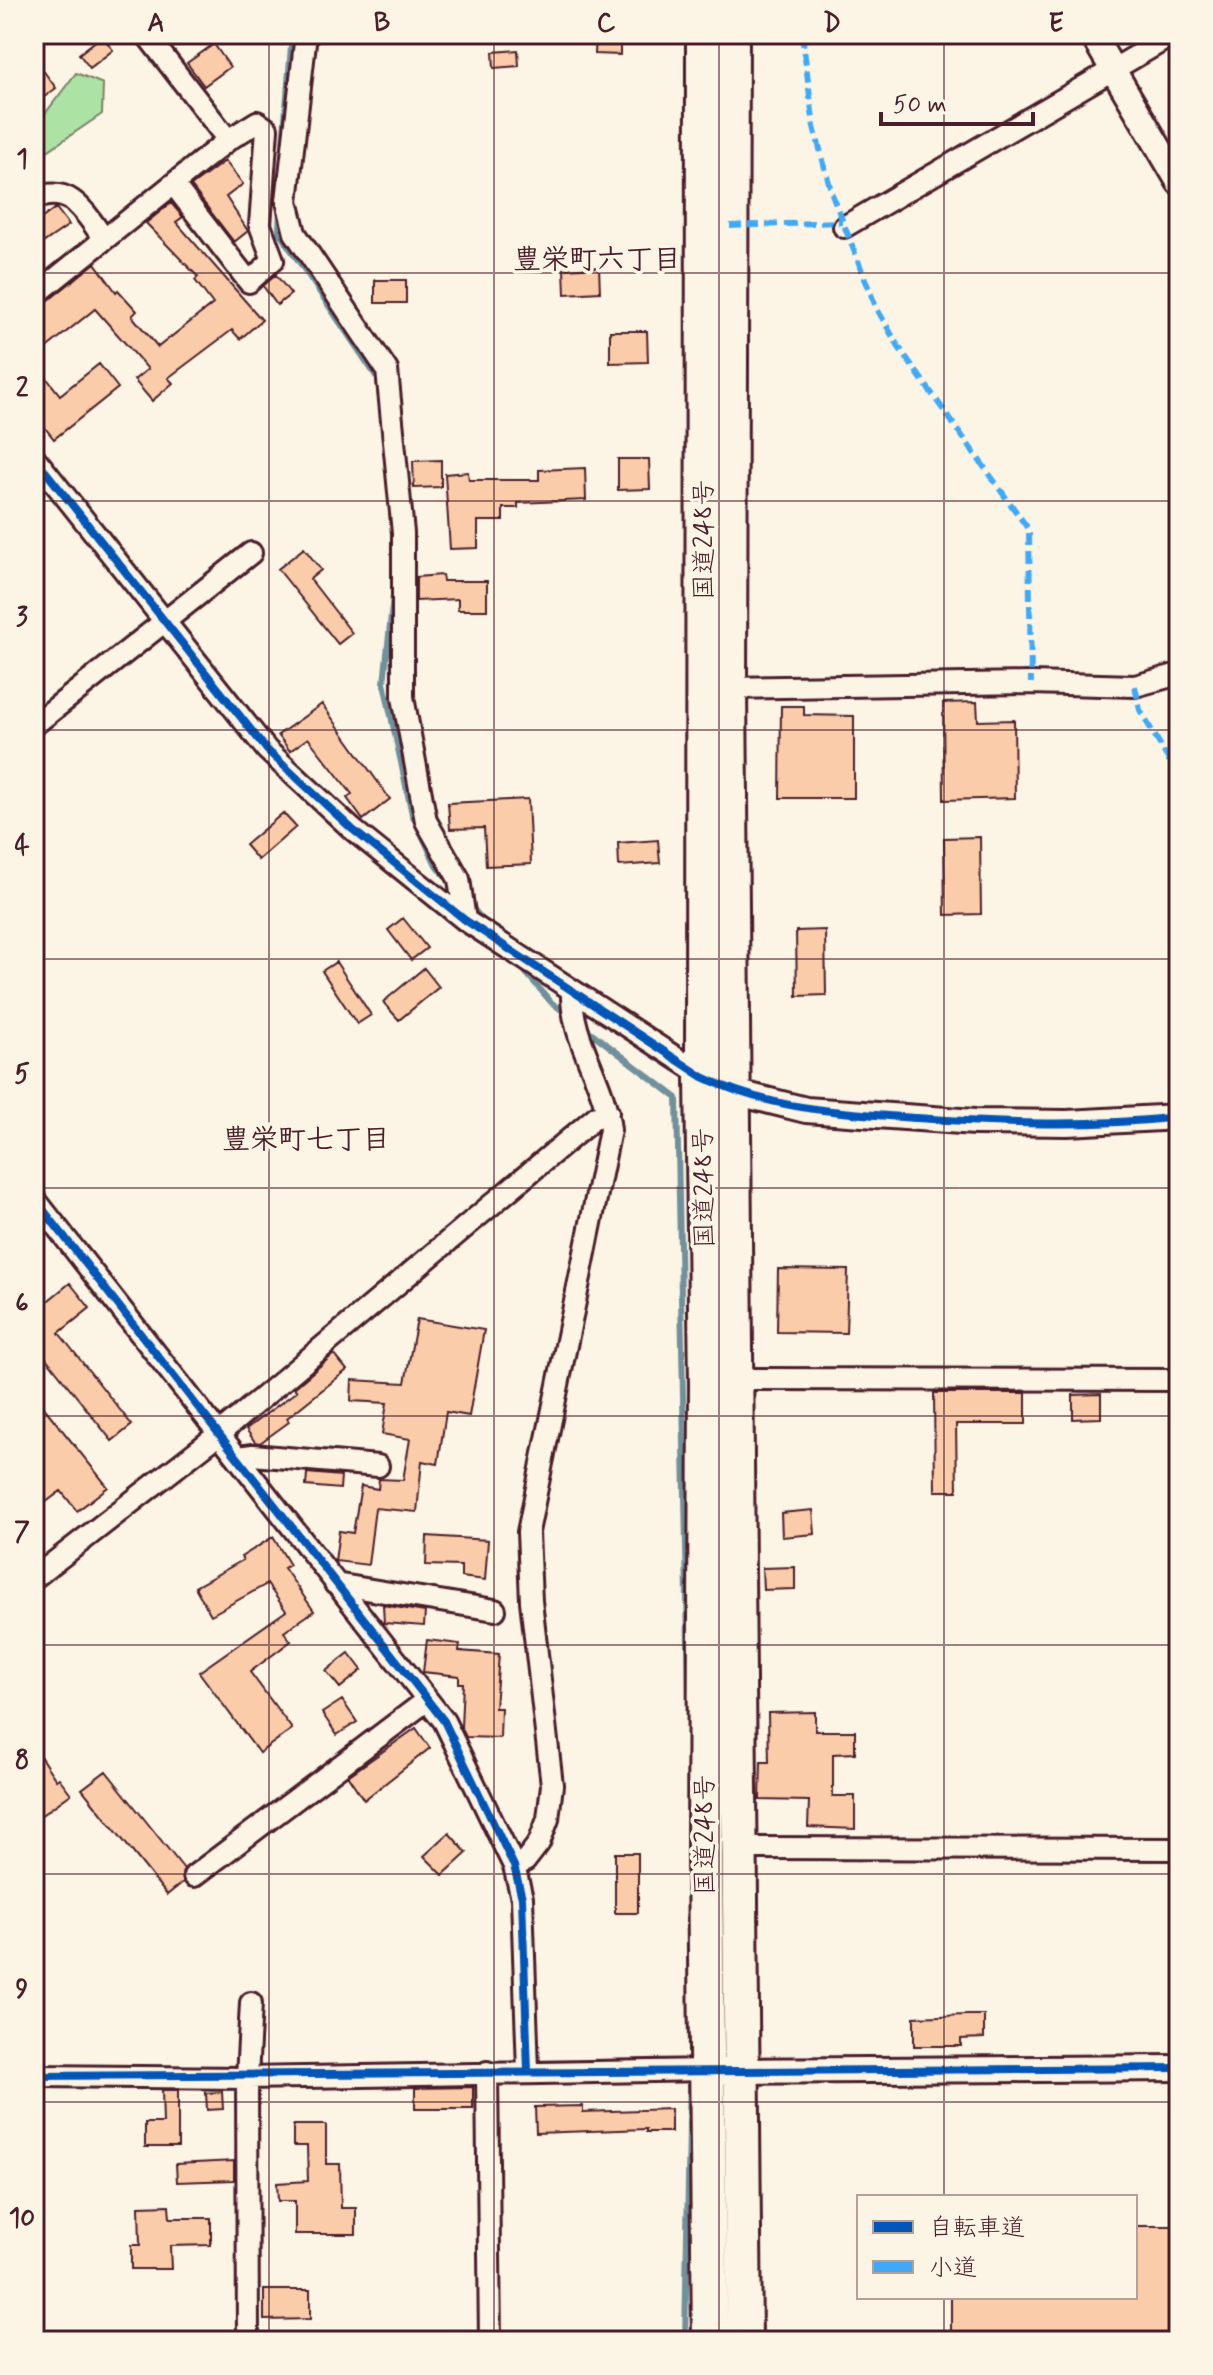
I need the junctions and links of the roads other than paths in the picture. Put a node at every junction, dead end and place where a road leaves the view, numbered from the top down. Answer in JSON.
{"nodes":[{"id":1,"x":146,"y":34,"type":"edge"},
{"id":2,"x":306,"y":34,"type":"edge"},
{"id":3,"x":704,"y":34,"type":"edge"},
{"id":4,"x":731,"y":34,"type":"edge"},
{"id":5,"x":1092,"y":34,"type":"edge"},
{"id":6,"x":1174,"y":34,"type":"edge"},
{"id":7,"x":1113,"y":69,"type":"junction"},
{"id":8,"x":228,"y":140,"type":"junction"},
{"id":9,"x":1179,"y":182,"type":"edge"},
{"id":10,"x":174,"y":185,"type":"junction"},
{"id":11,"x":34,"y":199,"type":"edge"},
{"id":12,"x":844,"y":227,"type":"dead end"},
{"id":13,"x":104,"y":239,"type":"junction"},
{"id":14,"x":34,"y":296,"type":"edge"},
{"id":15,"x":34,"y":457,"type":"edge"},
{"id":16,"x":251,"y":553,"type":"dead end"},
{"id":17,"x":166,"y":622,"type":"junction"},
{"id":18,"x":1179,"y":674,"type":"edge"},
{"id":19,"x":729,"y":688,"type":"junction"},
{"id":20,"x":34,"y":725,"type":"edge"},
{"id":21,"x":465,"y":920,"type":"junction"},
{"id":22,"x":572,"y":990,"type":"junction"},
{"id":23,"x":703,"y":1077,"type":"junction"},
{"id":24,"x":734,"y":1092,"type":"junction"},
{"id":25,"x":608,"y":1112,"type":"junction"},
{"id":26,"x":1179,"y":1117,"type":"edge"},
{"id":27,"x":34,"y":1198,"type":"edge"},
{"id":28,"x":737,"y":1379,"type":"junction"},
{"id":29,"x":1179,"y":1380,"type":"edge"},
{"id":30,"x":219,"y":1434,"type":"junction"},
{"id":31,"x":238,"y":1457,"type":"junction"},
{"id":32,"x":378,"y":1466,"type":"dead end"},
{"id":33,"x":34,"y":1578,"type":"edge"},
{"id":34,"x":335,"y":1584,"type":"junction"},
{"id":35,"x":495,"y":1610,"type":"dead end"},
{"id":36,"x":426,"y":1701,"type":"junction"},
{"id":37,"x":737,"y":1848,"type":"junction"},
{"id":38,"x":1179,"y":1849,"type":"edge"},
{"id":39,"x":514,"y":1866,"type":"junction"},
{"id":40,"x":194,"y":1876,"type":"dead end"},
{"id":41,"x":251,"y":2003,"type":"dead end"},
{"id":42,"x":1179,"y":2068,"type":"edge"},
{"id":43,"x":708,"y":2070,"type":"junction"},
{"id":44,"x":528,"y":2071,"type":"junction"},
{"id":45,"x":744,"y":2071,"type":"junction"},
{"id":46,"x":487,"y":2072,"type":"junction"},
{"id":47,"x":34,"y":2076,"type":"edge"},
{"id":48,"x":247,"y":2078,"type":"junction"},
{"id":49,"x":248,"y":2341,"type":"edge"},
{"id":50,"x":490,"y":2341,"type":"edge"},
{"id":51,"x":710,"y":2341,"type":"edge"},
{"id":52,"x":744,"y":2341,"type":"edge"}],
"edges":[{"from":1,"to":8,"type":"street"},
{"from":2,"to":21,"type":"street"},
{"from":3,"to":23,"type":"highway","name":"国道248号"},
{"from":4,"to":19,"type":"highway","name":"国道248号"},
{"from":5,"to":7,"type":"street"},
{"from":6,"to":7,"type":"street"},
{"from":7,"to":9,"type":"street"},
{"from":7,"to":12,"type":"street"},
{"from":8,"to":10,"type":"street"},
{"from":8,"to":10,"type":"street"},
{"from":10,"to":13,"type":"street"},
{"from":11,"to":13,"type":"street"},
{"from":13,"to":14,"type":"street"},
{"from":15,"to":17,"type":"street"},
{"from":16,"to":17,"type":"street"},
{"from":17,"to":20,"type":"street"},
{"from":17,"to":21,"type":"street"},
{"from":18,"to":19,"type":"street"},
{"from":19,"to":24,"type":"highway","name":"国道248号"},
{"from":21,"to":22,"type":"street"},
{"from":22,"to":23,"type":"street"},
{"from":22,"to":25,"type":"street"},
{"from":23,"to":24,"type":"street"},
{"from":23,"to":43,"type":"highway","name":"国道248号"},
{"from":24,"to":26,"type":"street"},
{"from":24,"to":28,"type":"highway","name":"国道248号"},
{"from":25,"to":30,"type":"street"},
{"from":25,"to":39,"type":"street"},
{"from":27,"to":30,"type":"street"},
{"from":28,"to":29,"type":"street"},
{"from":28,"to":37,"type":"highway","name":"国道248号"},
{"from":30,"to":31,"type":"street"},
{"from":30,"to":33,"type":"street"},
{"from":31,"to":32,"type":"street"},
{"from":31,"to":34,"type":"street"},
{"from":34,"to":35,"type":"street"},
{"from":34,"to":36,"type":"street"},
{"from":36,"to":39,"type":"street"},
{"from":36,"to":40,"type":"street"},
{"from":37,"to":38,"type":"street"},
{"from":37,"to":45,"type":"highway","name":"国道248号"},
{"from":39,"to":44,"type":"street"},
{"from":41,"to":48,"type":"street"},
{"from":42,"to":45,"type":"street"},
{"from":43,"to":44,"type":"street"},
{"from":43,"to":45,"type":"street"},
{"from":43,"to":51,"type":"highway","name":"国道248号"},
{"from":44,"to":46,"type":"street"},
{"from":45,"to":52,"type":"highway","name":"国道248号"},
{"from":46,"to":48,"type":"street"},
{"from":46,"to":50,"type":"street"},
{"from":47,"to":48,"type":"street"},
{"from":48,"to":49,"type":"street"}]}
